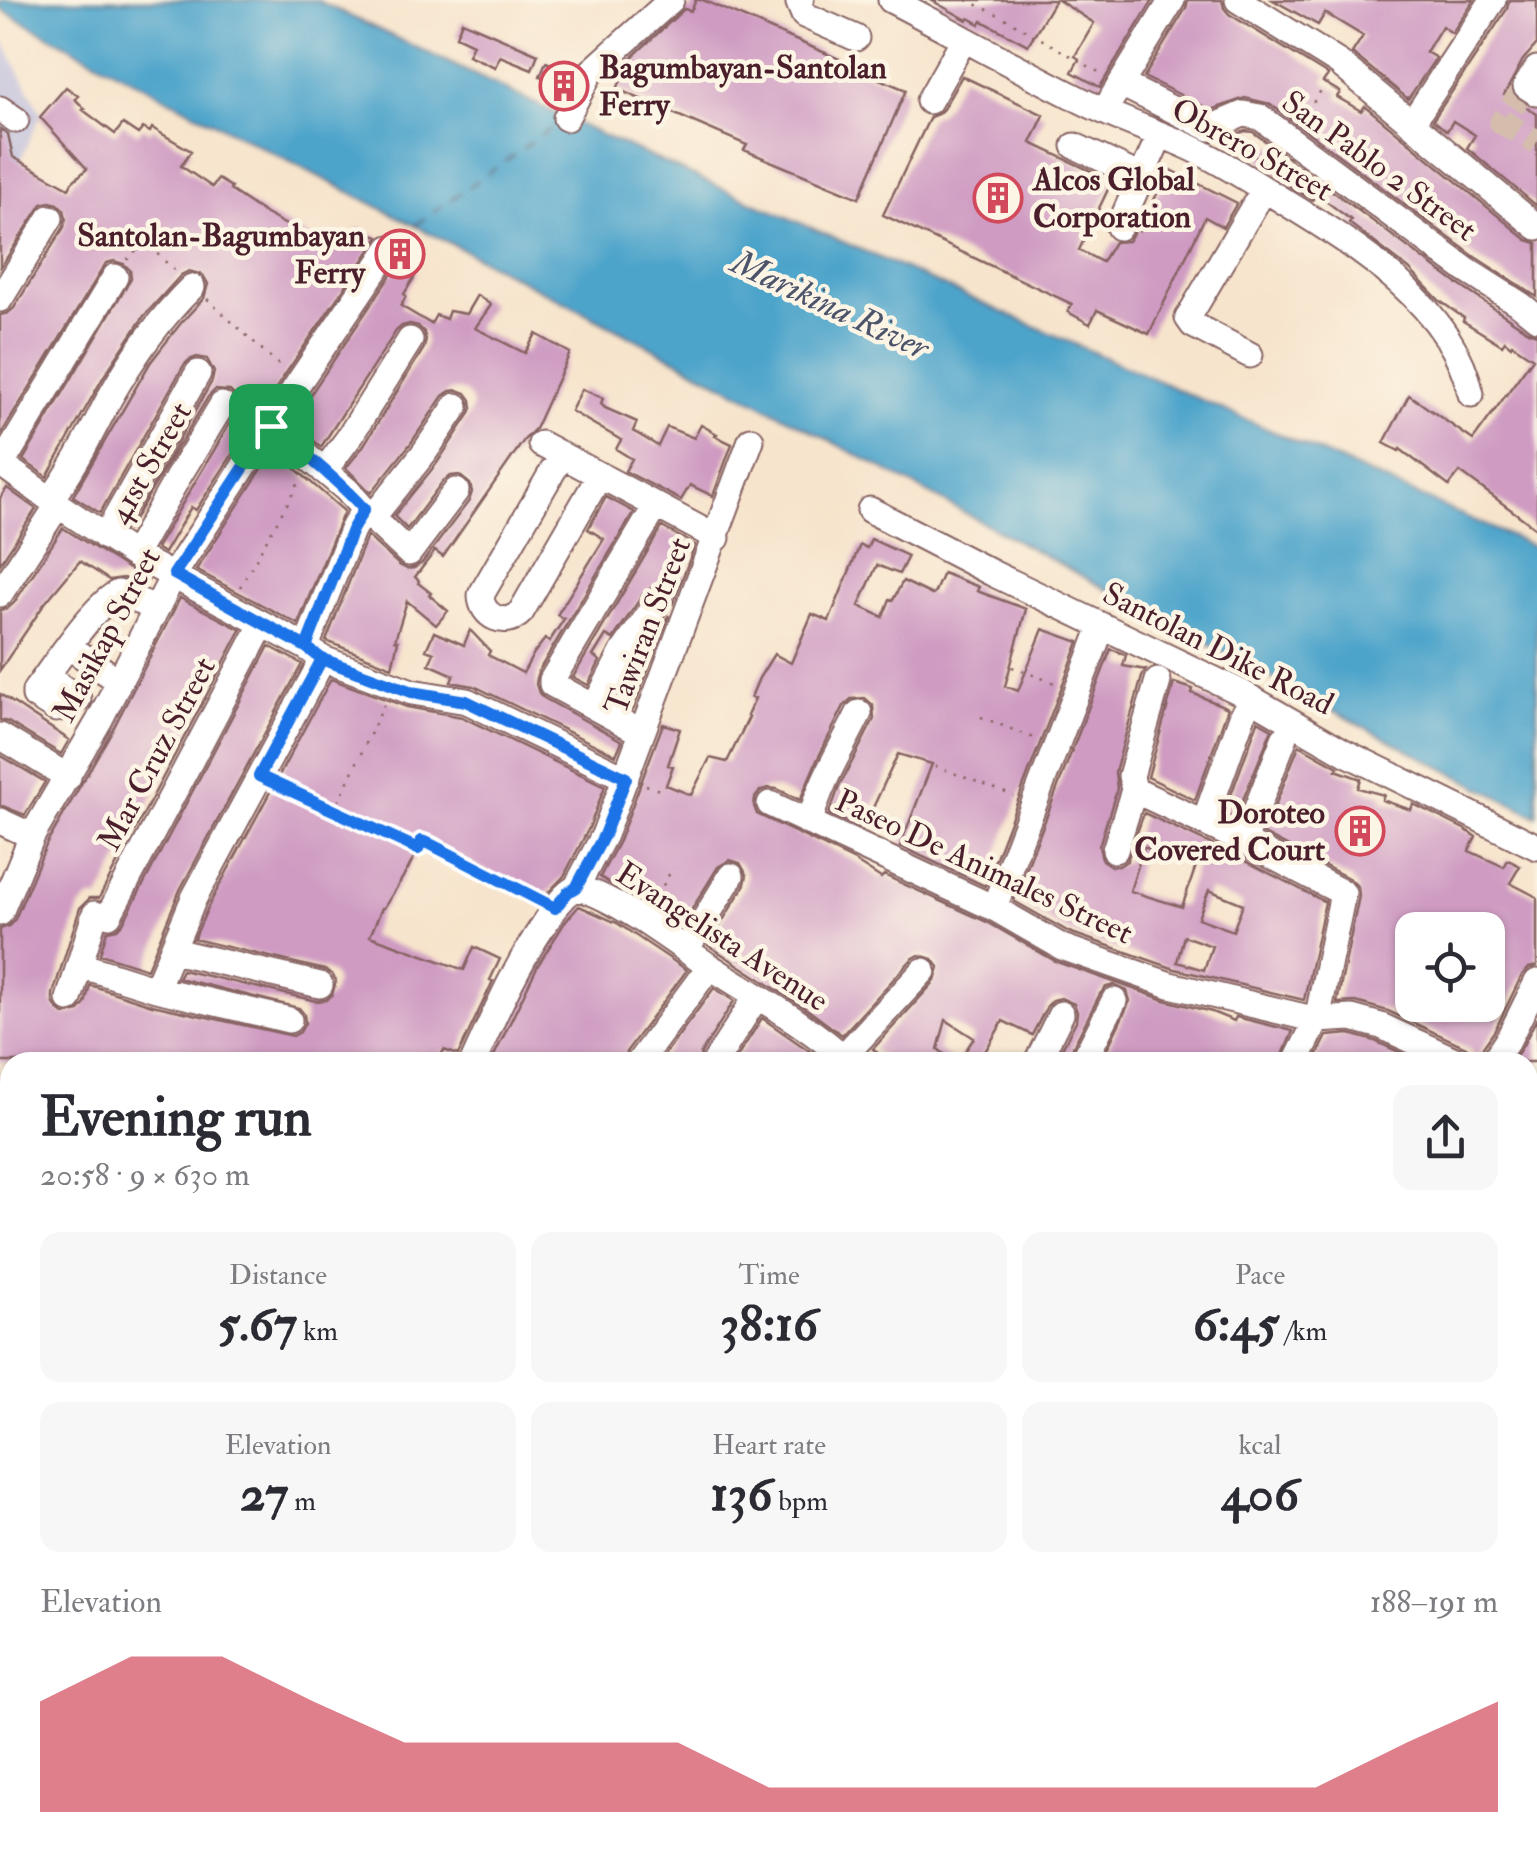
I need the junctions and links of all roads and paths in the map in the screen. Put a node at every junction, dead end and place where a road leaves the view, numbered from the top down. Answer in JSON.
{"nodes":[{"id":1,"x":671,"y":0,"type":"edge"},
{"id":2,"x":801,"y":0,"type":"edge"},
{"id":3,"x":891,"y":0,"type":"edge"},
{"id":4,"x":966,"y":0,"type":"edge"},
{"id":5,"x":1172,"y":0,"type":"edge"},
{"id":6,"x":1238,"y":0,"type":"edge"},
{"id":7,"x":1492,"y":0,"type":"edge"},
{"id":8,"x":856,"y":38,"type":"dead end"},
{"id":9,"x":964,"y":39,"type":"junction"},
{"id":10,"x":1537,"y":69,"type":"edge"},
{"id":11,"x":1121,"y":84,"type":"junction"},
{"id":12,"x":1537,"y":93,"type":"tunnel mouth"},
{"id":13,"x":929,"y":101,"type":"dead end"},
{"id":14,"x":1103,"y":111,"type":"junction"},
{"id":15,"x":566,"y":118,"type":"dead end"},
{"id":16,"x":1412,"y":123,"type":"junction"},
{"id":17,"x":1160,"y":135,"type":"junction"},
{"id":18,"x":1075,"y":146,"type":"dead end"},
{"id":19,"x":1141,"y":176,"type":"junction"},
{"id":20,"x":1264,"y":189,"type":"junction"},
{"id":21,"x":50,"y":218,"type":"dead end"},
{"id":22,"x":1537,"y":227,"type":"edge"},
{"id":23,"x":1119,"y":228,"type":"dead end"},
{"id":24,"x":390,"y":248,"type":"dead end"},
{"id":25,"x":115,"y":277,"type":"joint"},
{"id":26,"x":192,"y":287,"type":"junction"},
{"id":27,"x":0,"y":299,"type":"edge"},
{"id":28,"x":1537,"y":318,"type":"edge"},
{"id":29,"x":410,"y":340,"type":"dead end"},
{"id":30,"x":1250,"y":354,"type":"dead end"},
{"id":31,"x":198,"y":373,"type":"dead end"},
{"id":32,"x":299,"y":382,"type":"junction"},
{"id":33,"x":1471,"y":394,"type":"dead end"},
{"id":34,"x":222,"y":405,"type":"dead end"},
{"id":35,"x":456,"y":406,"type":"dead end"},
{"id":36,"x":271,"y":426,"type":"junction"},
{"id":37,"x":752,"y":440,"type":"dead end"},
{"id":38,"x":1,"y":464,"type":"edge"},
{"id":39,"x":318,"y":465,"type":"junction"},
{"id":40,"x":600,"y":475,"type":"junction"},
{"id":41,"x":456,"y":491,"type":"dead end"},
{"id":42,"x":54,"y":502,"type":"junction"},
{"id":43,"x":656,"y":506,"type":"junction"},
{"id":44,"x":870,"y":510,"type":"dead end"},
{"id":45,"x":368,"y":514,"type":"junction"},
{"id":46,"x":105,"y":537,"type":"junction"},
{"id":47,"x":716,"y":538,"type":"junction"},
{"id":48,"x":134,"y":555,"type":"junction"},
{"id":49,"x":174,"y":574,"type":"junction"},
{"id":50,"x":0,"y":594,"type":"edge"},
{"id":51,"x":657,"y":603,"type":"dead end"},
{"id":52,"x":230,"y":606,"type":"junction"},
{"id":53,"x":156,"y":608,"type":"junction"},
{"id":54,"x":262,"y":624,"type":"junction"},
{"id":55,"x":1098,"y":637,"type":"dead end"},
{"id":56,"x":68,"y":646,"type":"junction"},
{"id":57,"x":314,"y":653,"type":"junction"},
{"id":58,"x":1012,"y":668,"type":"dead end"},
{"id":59,"x":1158,"y":680,"type":"dead end"},
{"id":60,"x":119,"y":681,"type":"junction"},
{"id":61,"x":391,"y":685,"type":"junction"},
{"id":62,"x":1077,"y":692,"type":"junction"},
{"id":63,"x":67,"y":704,"type":"dead end"},
{"id":64,"x":595,"y":706,"type":"junction"},
{"id":65,"x":859,"y":713,"type":"dead end"},
{"id":66,"x":1243,"y":714,"type":"dead end"},
{"id":67,"x":981,"y":717,"type":"dead end"},
{"id":68,"x":642,"y":733,"type":"junction"},
{"id":69,"x":0,"y":736,"type":"edge"},
{"id":70,"x":1284,"y":739,"type":"dead end"},
{"id":71,"x":1056,"y":747,"type":"junction"},
{"id":72,"x":934,"y":766,"type":"dead end"},
{"id":73,"x":68,"y":776,"type":"junction"},
{"id":74,"x":259,"y":776,"type":"junction"},
{"id":75,"x":626,"y":778,"type":"junction"},
{"id":76,"x":1134,"y":790,"type":"junction"},
{"id":77,"x":1034,"y":803,"type":"junction"},
{"id":78,"x":770,"y":804,"type":"dead end"},
{"id":79,"x":334,"y":810,"type":"junction"},
{"id":80,"x":0,"y":820,"type":"edge"},
{"id":81,"x":810,"y":823,"type":"junction"},
{"id":82,"x":1204,"y":823,"type":"junction"},
{"id":83,"x":32,"y":836,"type":"junction"},
{"id":84,"x":1244,"y":841,"type":"junction"},
{"id":85,"x":1537,"y":846,"type":"edge"},
{"id":86,"x":1115,"y":850,"type":"dead end"},
{"id":87,"x":673,"y":867,"type":"dead end"},
{"id":88,"x":730,"y":876,"type":"dead end"},
{"id":89,"x":576,"y":888,"type":"junction"},
{"id":90,"x":555,"y":908,"type":"junction"},
{"id":91,"x":994,"y":908,"type":"junction"},
{"id":92,"x":0,"y":913,"type":"edge"},
{"id":93,"x":644,"y":923,"type":"junction"},
{"id":94,"x":686,"y":950,"type":"junction"},
{"id":95,"x":173,"y":951,"type":"junction"},
{"id":96,"x":80,"y":965,"type":"junction"},
{"id":97,"x":710,"y":966,"type":"junction"},
{"id":98,"x":924,"y":971,"type":"dead end"},
{"id":99,"x":1537,"y":982,"type":"edge"},
{"id":100,"x":320,"y":986,"type":"dead end"},
{"id":101,"x":156,"y":989,"type":"junction"},
{"id":102,"x":757,"y":996,"type":"junction"},
{"id":103,"x":68,"y":999,"type":"dead end"},
{"id":104,"x":1114,"y":1001,"type":"dead end"},
{"id":105,"x":1061,"y":1014,"type":"dead end"},
{"id":106,"x":288,"y":1020,"type":"dead end"},
{"id":107,"x":1317,"y":1020,"type":"junction"},
{"id":108,"x":477,"y":1052,"type":"edge"},
{"id":109,"x":646,"y":1052,"type":"edge"},
{"id":110,"x":721,"y":1052,"type":"edge"},
{"id":111,"x":836,"y":1052,"type":"edge"},
{"id":112,"x":853,"y":1052,"type":"edge"},
{"id":113,"x":1042,"y":1052,"type":"edge"},
{"id":114,"x":1087,"y":1052,"type":"edge"},
{"id":115,"x":1301,"y":1052,"type":"edge"},
{"id":116,"x":1438,"y":1052,"type":"edge"},
{"id":117,"x":1500,"y":1052,"type":"edge"}],
"edges":[{"from":1,"to":15,"type":"street"},
{"from":2,"to":8,"type":"street"},
{"from":3,"to":9,"type":"street","name":"Obrero Street"},
{"from":4,"to":11,"type":"path"},
{"from":5,"to":11,"type":"street"},
{"from":6,"to":16,"type":"street"},
{"from":7,"to":16,"type":"street"},
{"from":9,"to":13,"type":"street"},
{"from":9,"to":14,"type":"street","name":"Obrero Street"},
{"from":10,"to":12,"type":"street"},
{"from":11,"to":14,"type":"street"},
{"from":11,"to":28,"type":"street","name":"San Pablo 2 Street"},
{"from":14,"to":17,"type":"street","name":"Obrero Street"},
{"from":16,"to":22,"type":"street"},
{"from":17,"to":19,"type":"street"},
{"from":17,"to":20,"type":"street","name":"Obrero Street"},
{"from":18,"to":19,"type":"street"},
{"from":19,"to":23,"type":"street"},
{"from":20,"to":30,"type":"street"},
{"from":20,"to":33,"type":"street","name":"Obrero Street"},
{"from":21,"to":27,"type":"street"},
{"from":24,"to":32,"type":"street","name":"Masikap Street"},
{"from":25,"to":26,"type":"path"},
{"from":25,"to":38,"type":"street"},
{"from":26,"to":32,"type":"path"},
{"from":26,"to":42,"type":"street"},
{"from":29,"to":39,"type":"street"},
{"from":31,"to":46,"type":"street"},
{"from":32,"to":36,"type":"street","name":"Masikap Street"},
{"from":34,"to":48,"type":"street","name":"41st Street"},
{"from":35,"to":45,"type":"street"},
{"from":36,"to":39,"type":"street"},
{"from":36,"to":49,"type":"street","name":"Masikap Street"},
{"from":37,"to":47,"type":"street","name":"Tawiran Street"},
{"from":38,"to":42,"type":"street"},
{"from":39,"to":45,"type":"street"},
{"from":39,"to":52,"type":"path"},
{"from":40,"to":40,"type":"street"},
{"from":40,"to":43,"type":"street"},
{"from":41,"to":45,"type":"street"},
{"from":42,"to":46,"type":"street"},
{"from":42,"to":50,"type":"street"},
{"from":43,"to":47,"type":"street"},
{"from":43,"to":64,"type":"street"},
{"from":44,"to":85,"type":"street","name":"Santolan Dike Road"},
{"from":45,"to":57,"type":"street"},
{"from":46,"to":48,"type":"street"},
{"from":47,"to":68,"type":"street","name":"Tawiran Street"},
{"from":48,"to":49,"type":"street"},
{"from":49,"to":52,"type":"street"},
{"from":49,"to":53,"type":"street","name":"Masikap Street"},
{"from":51,"to":64,"type":"street"},
{"from":52,"to":54,"type":"street"},
{"from":53,"to":56,"type":"street"},
{"from":53,"to":60,"type":"street","name":"Masikap Street"},
{"from":54,"to":57,"type":"street"},
{"from":54,"to":96,"type":"street","name":"Mar Cruz Street"},
{"from":55,"to":62,"type":"street"},
{"from":56,"to":60,"type":"street"},
{"from":56,"to":63,"type":"street"},
{"from":57,"to":61,"type":"street"},
{"from":57,"to":74,"type":"street"},
{"from":58,"to":62,"type":"path"},
{"from":59,"to":76,"type":"street"},
{"from":60,"to":73,"type":"street","name":"Masikap Street"},
{"from":61,"to":75,"type":"street"},
{"from":61,"to":79,"type":"path"},
{"from":62,"to":71,"type":"street"},
{"from":64,"to":68,"type":"street"},
{"from":65,"to":81,"type":"street"},
{"from":66,"to":82,"type":"street"},
{"from":67,"to":71,"type":"path"},
{"from":68,"to":75,"type":"street","name":"Tawiran Street"},
{"from":69,"to":73,"type":"street"},
{"from":70,"to":84,"type":"street"},
{"from":71,"to":77,"type":"street"},
{"from":72,"to":77,"type":"path"},
{"from":73,"to":83,"type":"street","name":"Masikap Street"},
{"from":74,"to":79,"type":"path"},
{"from":74,"to":95,"type":"street"},
{"from":75,"to":89,"type":"street","name":"Tawiran Street"},
{"from":76,"to":82,"type":"street"},
{"from":76,"to":86,"type":"street"},
{"from":77,"to":91,"type":"street"},
{"from":78,"to":81,"type":"street","name":"Paseo De Animales Street"},
{"from":79,"to":90,"type":"path"},
{"from":80,"to":83,"type":"street"},
{"from":81,"to":91,"type":"street","name":"Paseo De Animales Street"},
{"from":82,"to":84,"type":"street"},
{"from":83,"to":92,"type":"street","name":"Masikap Street"},
{"from":84,"to":107,"type":"street"},
{"from":87,"to":93,"type":"path"},
{"from":88,"to":94,"type":"street"},
{"from":89,"to":90,"type":"street","name":"Evangelista Avenue"},
{"from":89,"to":93,"type":"street","name":"Evangelista Avenue"},
{"from":90,"to":108,"type":"street","name":"Evangelista Avenue"},
{"from":91,"to":107,"type":"street","name":"Paseo De Animales Street"},
{"from":93,"to":94,"type":"street","name":"Evangelista Avenue"},
{"from":94,"to":97,"type":"street","name":"Evangelista Avenue"},
{"from":95,"to":100,"type":"street"},
{"from":95,"to":101,"type":"street"},
{"from":96,"to":101,"type":"street"},
{"from":96,"to":103,"type":"street","name":"Mar Cruz Street"},
{"from":97,"to":102,"type":"street","name":"Evangelista Avenue"},
{"from":97,"to":109,"type":"street"},
{"from":98,"to":112,"type":"street"},
{"from":99,"to":117,"type":"street"},
{"from":101,"to":106,"type":"street"},
{"from":102,"to":110,"type":"street"},
{"from":102,"to":111,"type":"street","name":"Evangelista Avenue"},
{"from":104,"to":114,"type":"street"},
{"from":105,"to":113,"type":"street"},
{"from":107,"to":115,"type":"street"},
{"from":107,"to":116,"type":"street","name":"Paseo De Animales Street"}]}
